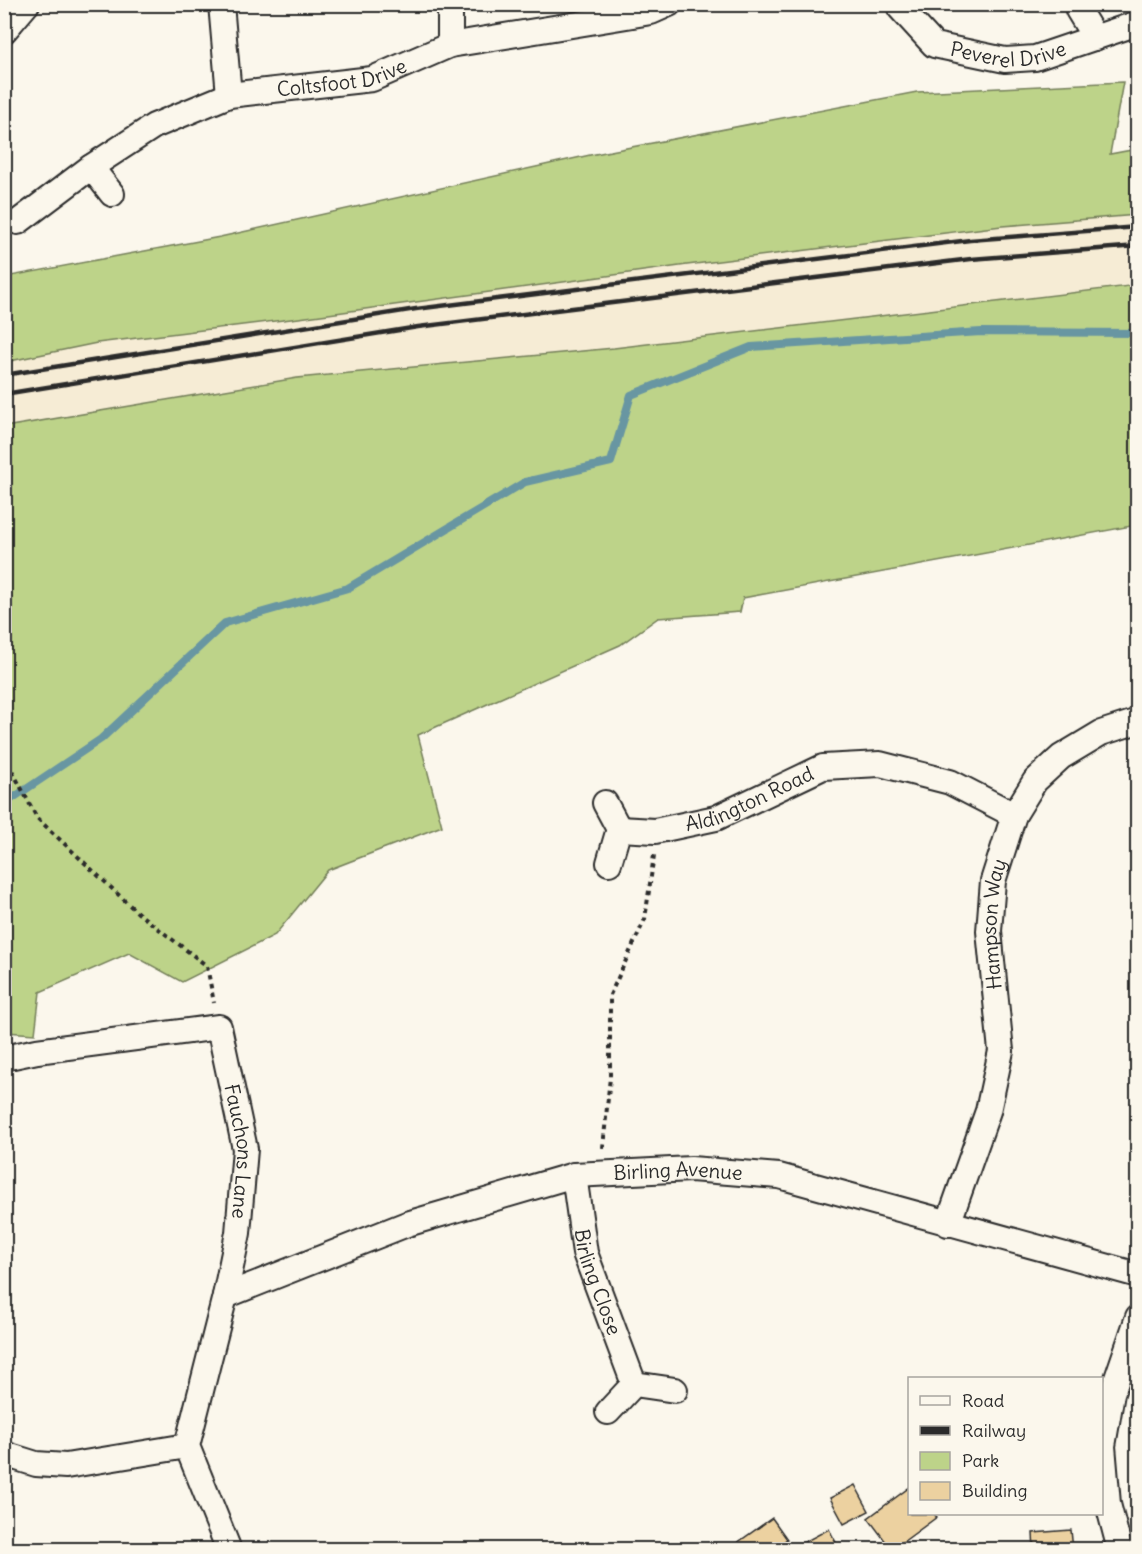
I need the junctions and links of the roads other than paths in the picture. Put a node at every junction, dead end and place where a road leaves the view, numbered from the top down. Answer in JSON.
{"nodes":[{"id":1,"x":27,"y":4,"type":"edge"},
{"id":2,"x":221,"y":4,"type":"edge"},
{"id":3,"x":450,"y":4,"type":"edge"},
{"id":4,"x":669,"y":4,"type":"edge"},
{"id":5,"x":900,"y":8,"type":"dead end"},
{"id":6,"x":1078,"y":9,"type":"dead end"},
{"id":7,"x":1137,"y":22,"type":"edge"},
{"id":8,"x":4,"y":31,"type":"edge"},
{"id":9,"x":1095,"y":38,"type":"junction"},
{"id":10,"x":450,"y":45,"type":"junction"},
{"id":11,"x":229,"y":95,"type":"junction"},
{"id":12,"x":91,"y":167,"type":"junction"},
{"id":13,"x":112,"y":194,"type":"dead end"},
{"id":14,"x":18,"y":222,"type":"dead end"},
{"id":15,"x":1137,"y":721,"type":"edge"},
{"id":16,"x":605,"y":803,"type":"dead end"},
{"id":17,"x":1014,"y":815,"type":"junction"},
{"id":18,"x":619,"y":829,"type":"junction"},
{"id":19,"x":609,"y":863,"type":"dead end"},
{"id":20,"x":4,"y":1058,"type":"edge"},
{"id":21,"x":574,"y":1175,"type":"junction"},
{"id":22,"x":948,"y":1224,"type":"junction"},
{"id":23,"x":1137,"y":1275,"type":"edge"},
{"id":24,"x":225,"y":1296,"type":"junction"},
{"id":25,"x":1137,"y":1317,"type":"edge"},
{"id":26,"x":634,"y":1384,"type":"junction"},
{"id":27,"x":675,"y":1390,"type":"dead end"},
{"id":28,"x":608,"y":1412,"type":"dead end"},
{"id":29,"x":187,"y":1446,"type":"junction"},
{"id":30,"x":4,"y":1454,"type":"edge"},
{"id":31,"x":229,"y":1550,"type":"edge"},
{"id":32,"x":1120,"y":1550,"type":"edge"}],
"edges":[{"from":1,"to":8,"type":"street"},
{"from":2,"to":11,"type":"street"},
{"from":3,"to":10,"type":"street"},
{"from":4,"to":10,"type":"street","name":"Coltsfoot Drive"},
{"from":5,"to":9,"type":"street","name":"Peverel Drive"},
{"from":6,"to":9,"type":"street","name":"Peverel Drive"},
{"from":7,"to":9,"type":"street","name":"Peverel Drive"},
{"from":10,"to":11,"type":"street","name":"Coltsfoot Drive"},
{"from":11,"to":12,"type":"street","name":"Coltsfoot Drive"},
{"from":12,"to":13,"type":"street"},
{"from":12,"to":14,"type":"street","name":"Coltsfoot Drive"},
{"from":15,"to":17,"type":"street","name":"Hampson Way"},
{"from":16,"to":18,"type":"street"},
{"from":17,"to":18,"type":"street","name":"Aldington Road"},
{"from":17,"to":22,"type":"street","name":"Hampson Way"},
{"from":18,"to":19,"type":"street"},
{"from":20,"to":24,"type":"street","name":"Fauchons Lane"},
{"from":21,"to":22,"type":"street","name":"Birling Avenue"},
{"from":21,"to":24,"type":"street","name":"Birling Avenue"},
{"from":21,"to":26,"type":"street","name":"Birling Close"},
{"from":22,"to":23,"type":"street","name":"Birling Avenue"},
{"from":24,"to":29,"type":"street","name":"Fauchons Lane"},
{"from":25,"to":32,"type":"street"},
{"from":26,"to":27,"type":"street"},
{"from":26,"to":28,"type":"street"},
{"from":29,"to":30,"type":"street"},
{"from":29,"to":31,"type":"street"}]}
